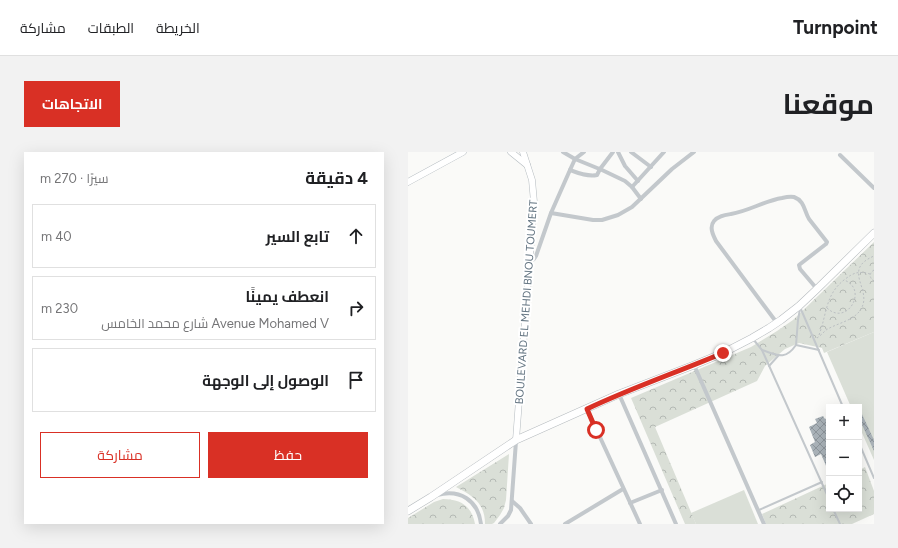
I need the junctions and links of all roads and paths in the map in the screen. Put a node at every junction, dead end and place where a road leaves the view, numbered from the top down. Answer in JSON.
{"nodes":[{"id":1,"x":463,"y":152,"type":"edge"},
{"id":2,"x":511,"y":152,"type":"edge"},
{"id":3,"x":523,"y":152,"type":"edge"},
{"id":4,"x":563,"y":152,"type":"edge"},
{"id":5,"x":584,"y":152,"type":"edge"},
{"id":6,"x":612,"y":152,"type":"edge"},
{"id":7,"x":618,"y":152,"type":"edge"},
{"id":8,"x":631,"y":152,"type":"edge"},
{"id":9,"x":664,"y":152,"type":"edge"},
{"id":10,"x":694,"y":152,"type":"edge"},
{"id":11,"x":840,"y":155,"type":"dead end"},
{"id":12,"x":575,"y":159,"type":"junction"},
{"id":13,"x":527,"y":165,"type":"junction"},
{"id":14,"x":651,"y":167,"type":"junction"},
{"id":15,"x":600,"y":169,"type":"junction"},
{"id":16,"x":570,"y":170,"type":"junction"},
{"id":17,"x":638,"y":181,"type":"junction"},
{"id":18,"x":408,"y":182,"type":"edge"},
{"id":19,"x":632,"y":187,"type":"junction"},
{"id":20,"x":874,"y":188,"type":"edge"},
{"id":21,"x":641,"y":199,"type":"junction"},
{"id":22,"x":551,"y":213,"type":"junction"},
{"id":23,"x":874,"y":233,"type":"edge"},
{"id":24,"x":874,"y":256,"type":"edge"},
{"id":25,"x":530,"y":262,"type":"junction"},
{"id":26,"x":874,"y":270,"type":"edge"},
{"id":27,"x":858,"y":272,"type":"junction"},
{"id":28,"x":870,"y":274,"type":"junction"},
{"id":29,"x":844,"y":280,"type":"junction"},
{"id":30,"x":874,"y":281,"type":"edge"},
{"id":31,"x":817,"y":289,"type":"junction"},
{"id":32,"x":800,"y":307,"type":"junction"},
{"id":33,"x":826,"y":308,"type":"junction"},
{"id":34,"x":777,"y":323,"type":"junction"},
{"id":35,"x":818,"y":337,"type":"junction"},
{"id":36,"x":752,"y":338,"type":"junction"},
{"id":37,"x":814,"y":340,"type":"junction"},
{"id":38,"x":796,"y":345,"type":"junction"},
{"id":39,"x":762,"y":350,"type":"junction"},
{"id":40,"x":819,"y":350,"type":"junction"},
{"id":41,"x":778,"y":356,"type":"junction"},
{"id":42,"x":694,"y":365,"type":"junction"},
{"id":43,"x":769,"y":366,"type":"junction"},
{"id":44,"x":619,"y":394,"type":"junction"},
{"id":45,"x":842,"y":404,"type":"edge"},
{"id":46,"x":587,"y":409,"type":"junction"},
{"id":47,"x":516,"y":440,"type":"junction"},
{"id":48,"x":862,"y":450,"type":"edge"},
{"id":49,"x":874,"y":478,"type":"edge"},
{"id":50,"x":822,"y":482,"type":"junction"},
{"id":51,"x":623,"y":490,"type":"junction"},
{"id":52,"x":662,"y":490,"type":"junction"},
{"id":53,"x":826,"y":492,"type":"edge"},
{"id":54,"x":431,"y":497,"type":"junction"},
{"id":55,"x":512,"y":501,"type":"junction"},
{"id":56,"x":630,"y":503,"type":"junction"},
{"id":57,"x":408,"y":511,"type":"edge"},
{"id":58,"x":758,"y":511,"type":"junction"},
{"id":59,"x":834,"y":512,"type":"edge"},
{"id":60,"x":481,"y":524,"type":"edge"},
{"id":61,"x":500,"y":524,"type":"edge"},
{"id":62,"x":531,"y":524,"type":"edge"},
{"id":63,"x":565,"y":524,"type":"edge"},
{"id":64,"x":640,"y":524,"type":"edge"},
{"id":65,"x":676,"y":524,"type":"edge"},
{"id":66,"x":764,"y":524,"type":"edge"},
{"id":67,"x":840,"y":524,"type":"edge"}],
"edges":[{"from":1,"to":18,"type":"main road"},
{"from":2,"to":13,"type":"main road"},
{"from":3,"to":13,"type":"main road","name":"BOULEVARD EL MEHDI BNOU TOUMERT"},
{"from":4,"to":12,"type":"street"},
{"from":5,"to":12,"type":"street"},
{"from":6,"to":15,"type":"street"},
{"from":7,"to":17,"type":"street"},
{"from":8,"to":14,"type":"street"},
{"from":9,"to":14,"type":"street"},
{"from":10,"to":21,"type":"street"},
{"from":11,"to":20,"type":"street"},
{"from":12,"to":15,"type":"street"},
{"from":12,"to":16,"type":"street"},
{"from":13,"to":25,"type":"main road","name":"BOULEVARD EL MEHDI BNOU TOUMERT"},
{"from":14,"to":17,"type":"street"},
{"from":15,"to":16,"type":"street"},
{"from":15,"to":19,"type":"street"},
{"from":16,"to":22,"type":"street"},
{"from":17,"to":19,"type":"street"},
{"from":19,"to":21,"type":"street"},
{"from":21,"to":22,"type":"street"},
{"from":22,"to":25,"type":"street"},
{"from":23,"to":31,"type":"main road"},
{"from":24,"to":27,"type":"path"},
{"from":25,"to":47,"type":"main road","name":"BOULEVARD EL MEHDI BNOU TOUMERT"},
{"from":26,"to":28,"type":"path"},
{"from":27,"to":28,"type":"path"},
{"from":27,"to":29,"type":"path"},
{"from":27,"to":35,"type":"path"},
{"from":28,"to":30,"type":"path"},
{"from":29,"to":33,"type":"path"},
{"from":29,"to":33,"type":"path"},
{"from":31,"to":32,"type":"main road"},
{"from":31,"to":34,"type":"street"},
{"from":32,"to":34,"type":"main road"},
{"from":32,"to":37,"type":"lane"},
{"from":32,"to":38,"type":"lane"},
{"from":33,"to":35,"type":"path"},
{"from":34,"to":36,"type":"main road"},
{"from":35,"to":37,"type":"path"},
{"from":36,"to":39,"type":"lane"},
{"from":36,"to":42,"type":"main road"},
{"from":37,"to":40,"type":"lane"},
{"from":38,"to":40,"type":"lane"},
{"from":38,"to":41,"type":"lane"},
{"from":39,"to":41,"type":"lane"},
{"from":39,"to":43,"type":"lane"},
{"from":40,"to":45,"type":"lane"},
{"from":41,"to":43,"type":"lane"},
{"from":42,"to":44,"type":"main road"},
{"from":42,"to":58,"type":"street"},
{"from":43,"to":50,"type":"lane"},
{"from":44,"to":46,"type":"main road"},
{"from":44,"to":52,"type":"street"},
{"from":46,"to":47,"type":"main road"},
{"from":46,"to":51,"type":"street"},
{"from":47,"to":54,"type":"main road"},
{"from":47,"to":55,"type":"street"},
{"from":48,"to":49,"type":"lane"},
{"from":50,"to":53,"type":"lane"},
{"from":50,"to":58,"type":"lane"},
{"from":51,"to":56,"type":"street"},
{"from":51,"to":63,"type":"street"},
{"from":52,"to":56,"type":"street"},
{"from":52,"to":65,"type":"street"},
{"from":54,"to":57,"type":"main road"},
{"from":54,"to":60,"type":"street"},
{"from":55,"to":61,"type":"street"},
{"from":55,"to":62,"type":"street"},
{"from":56,"to":64,"type":"street"},
{"from":58,"to":66,"type":"street"},
{"from":59,"to":67,"type":"lane"}]}
